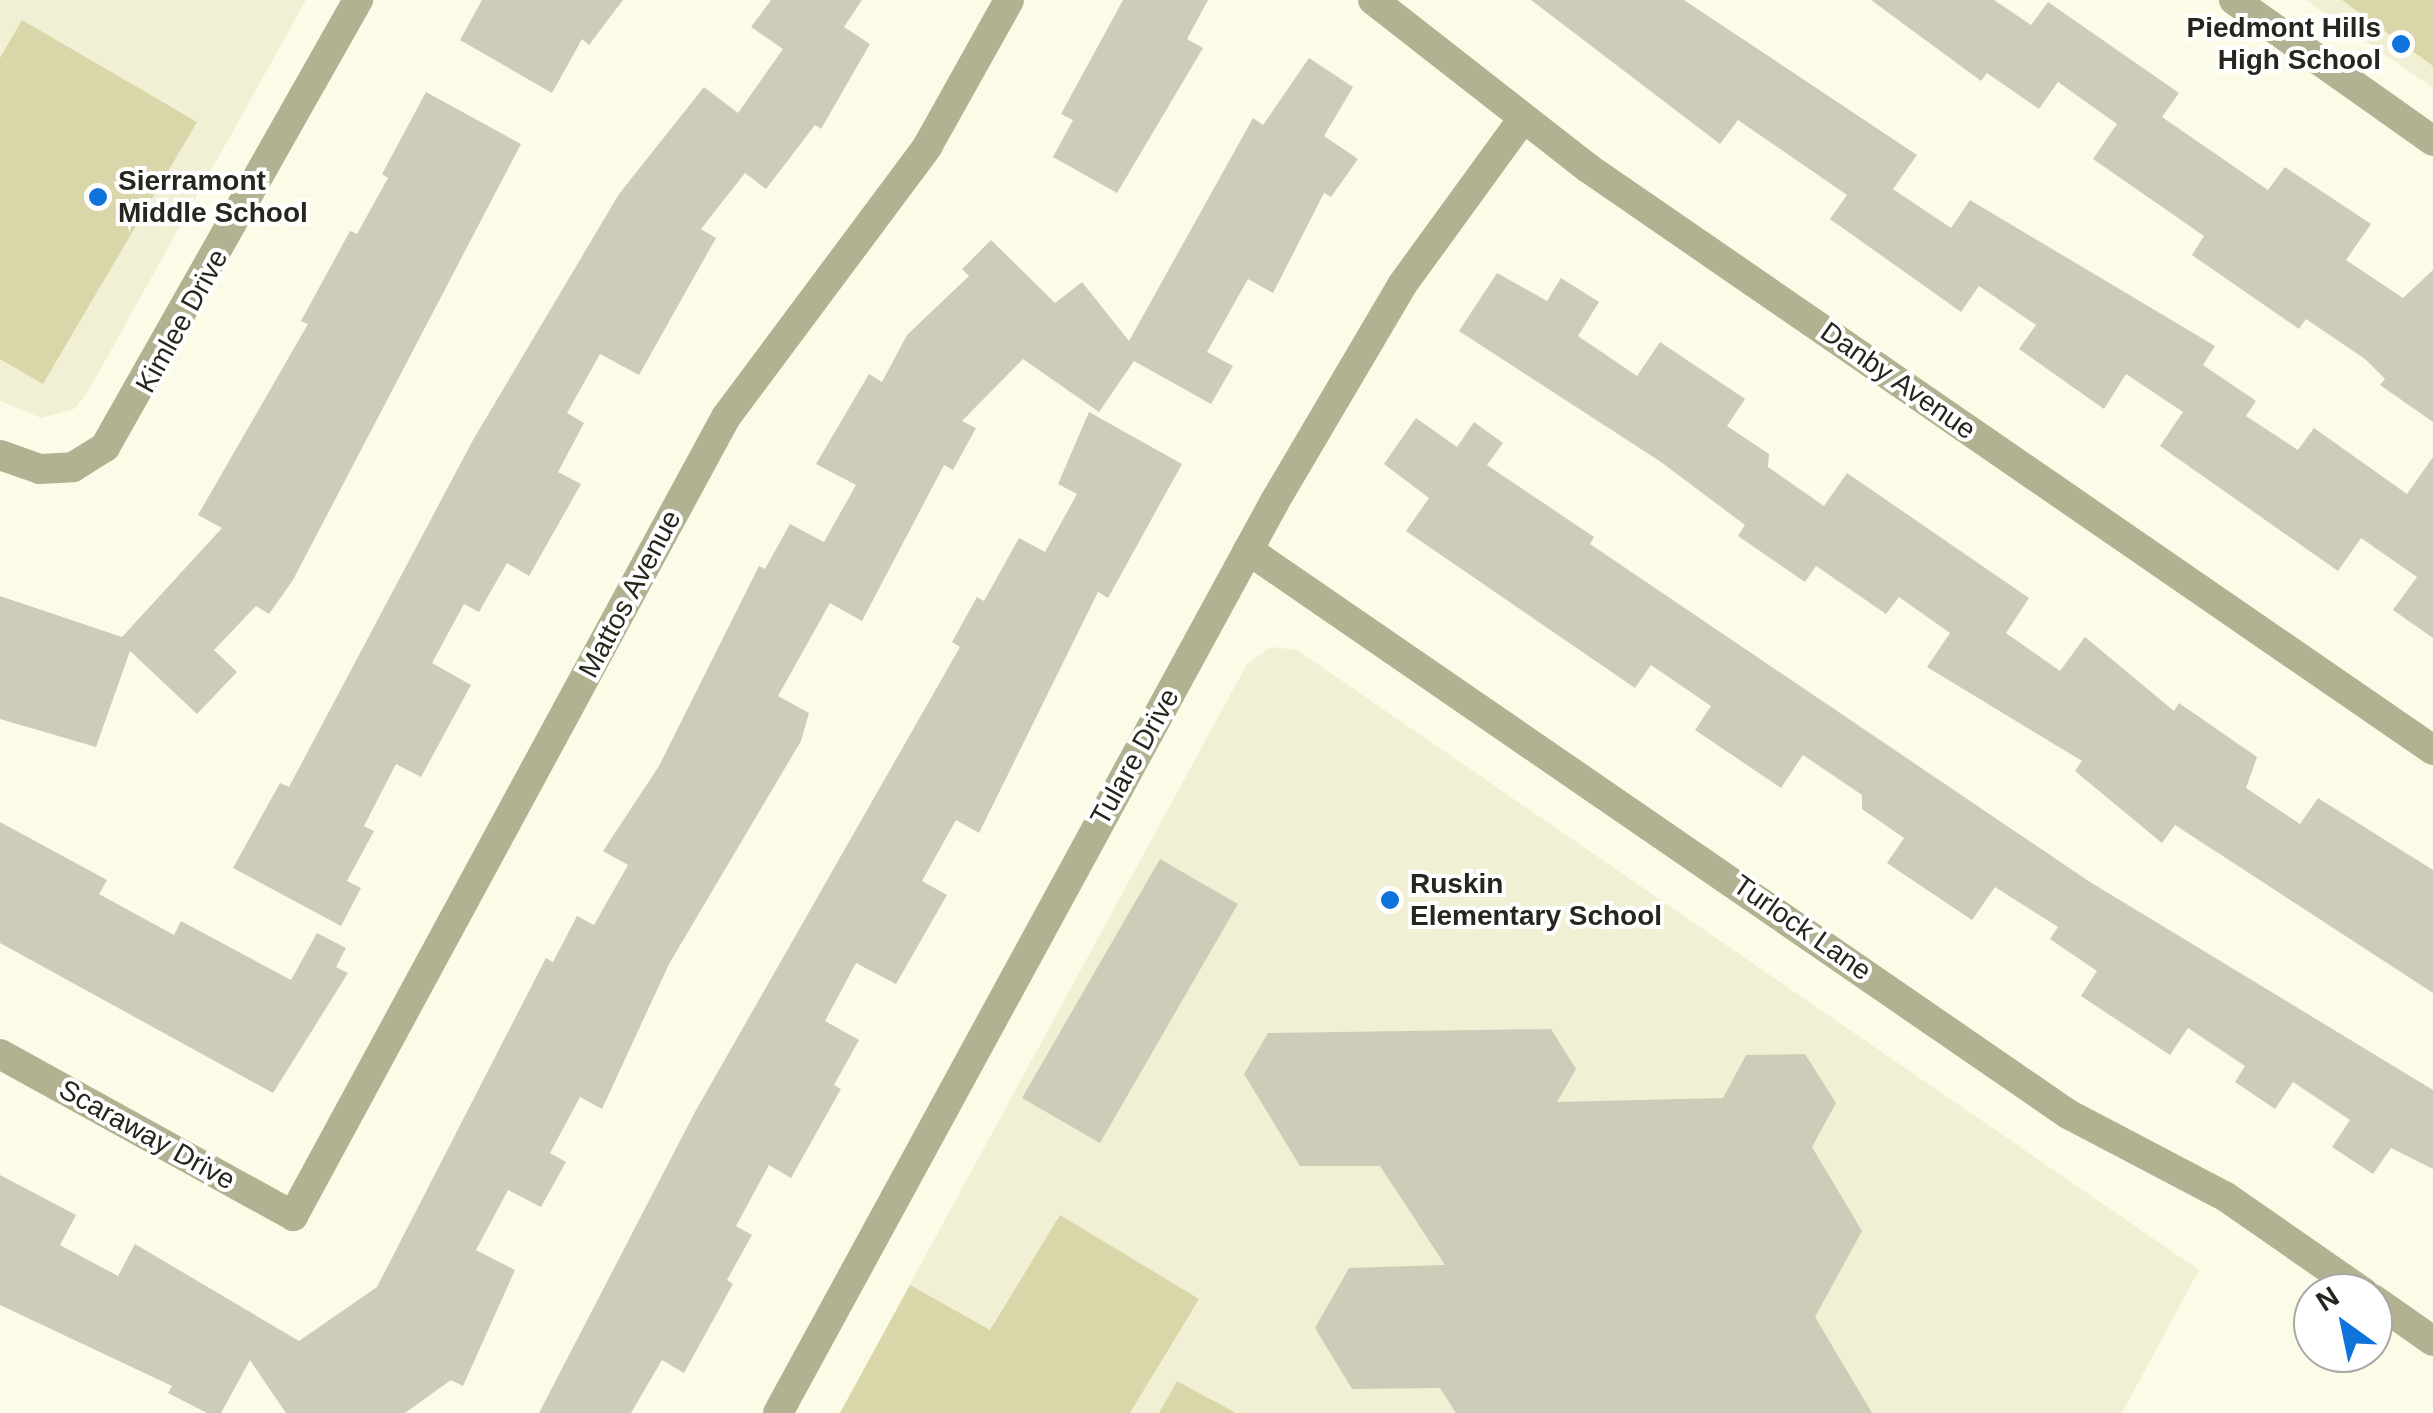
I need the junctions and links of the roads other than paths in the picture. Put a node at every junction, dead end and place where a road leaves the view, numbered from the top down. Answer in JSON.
{"nodes":[{"id":1,"x":358,"y":0,"type":"edge"},
{"id":2,"x":1008,"y":0,"type":"edge"},
{"id":3,"x":1374,"y":0,"type":"edge"},
{"id":4,"x":2234,"y":0,"type":"edge"},
{"id":5,"x":1522,"y":120,"type":"junction"},
{"id":6,"x":2433,"y":140,"type":"edge"},
{"id":7,"x":0,"y":455,"type":"edge"},
{"id":8,"x":1248,"y":550,"type":"junction"},
{"id":9,"x":2433,"y":750,"type":"edge"},
{"id":10,"x":0,"y":1054,"type":"edge"},
{"id":11,"x":293,"y":1216,"type":"joint"},
{"id":12,"x":2335,"y":1273,"type":"edge"},
{"id":13,"x":2393,"y":1313,"type":"edge"},
{"id":14,"x":2433,"y":1341,"type":"edge"},
{"id":15,"x":778,"y":1413,"type":"edge"}],
"edges":[{"from":1,"to":7,"type":"street","name":"Kimlee Drive"},
{"from":2,"to":11,"type":"street","name":"Mattos Avenue"},
{"from":3,"to":5,"type":"street","name":"Danby Avenue"},
{"from":4,"to":6,"type":"street"},
{"from":5,"to":8,"type":"street","name":"Tulare Drive"},
{"from":5,"to":9,"type":"street","name":"Danby Avenue"},
{"from":8,"to":12,"type":"street","name":"Turlock Lane"},
{"from":8,"to":15,"type":"street","name":"Tulare Drive"},
{"from":10,"to":11,"type":"street","name":"Scaraway Drive"},
{"from":13,"to":14,"type":"street"}]}
